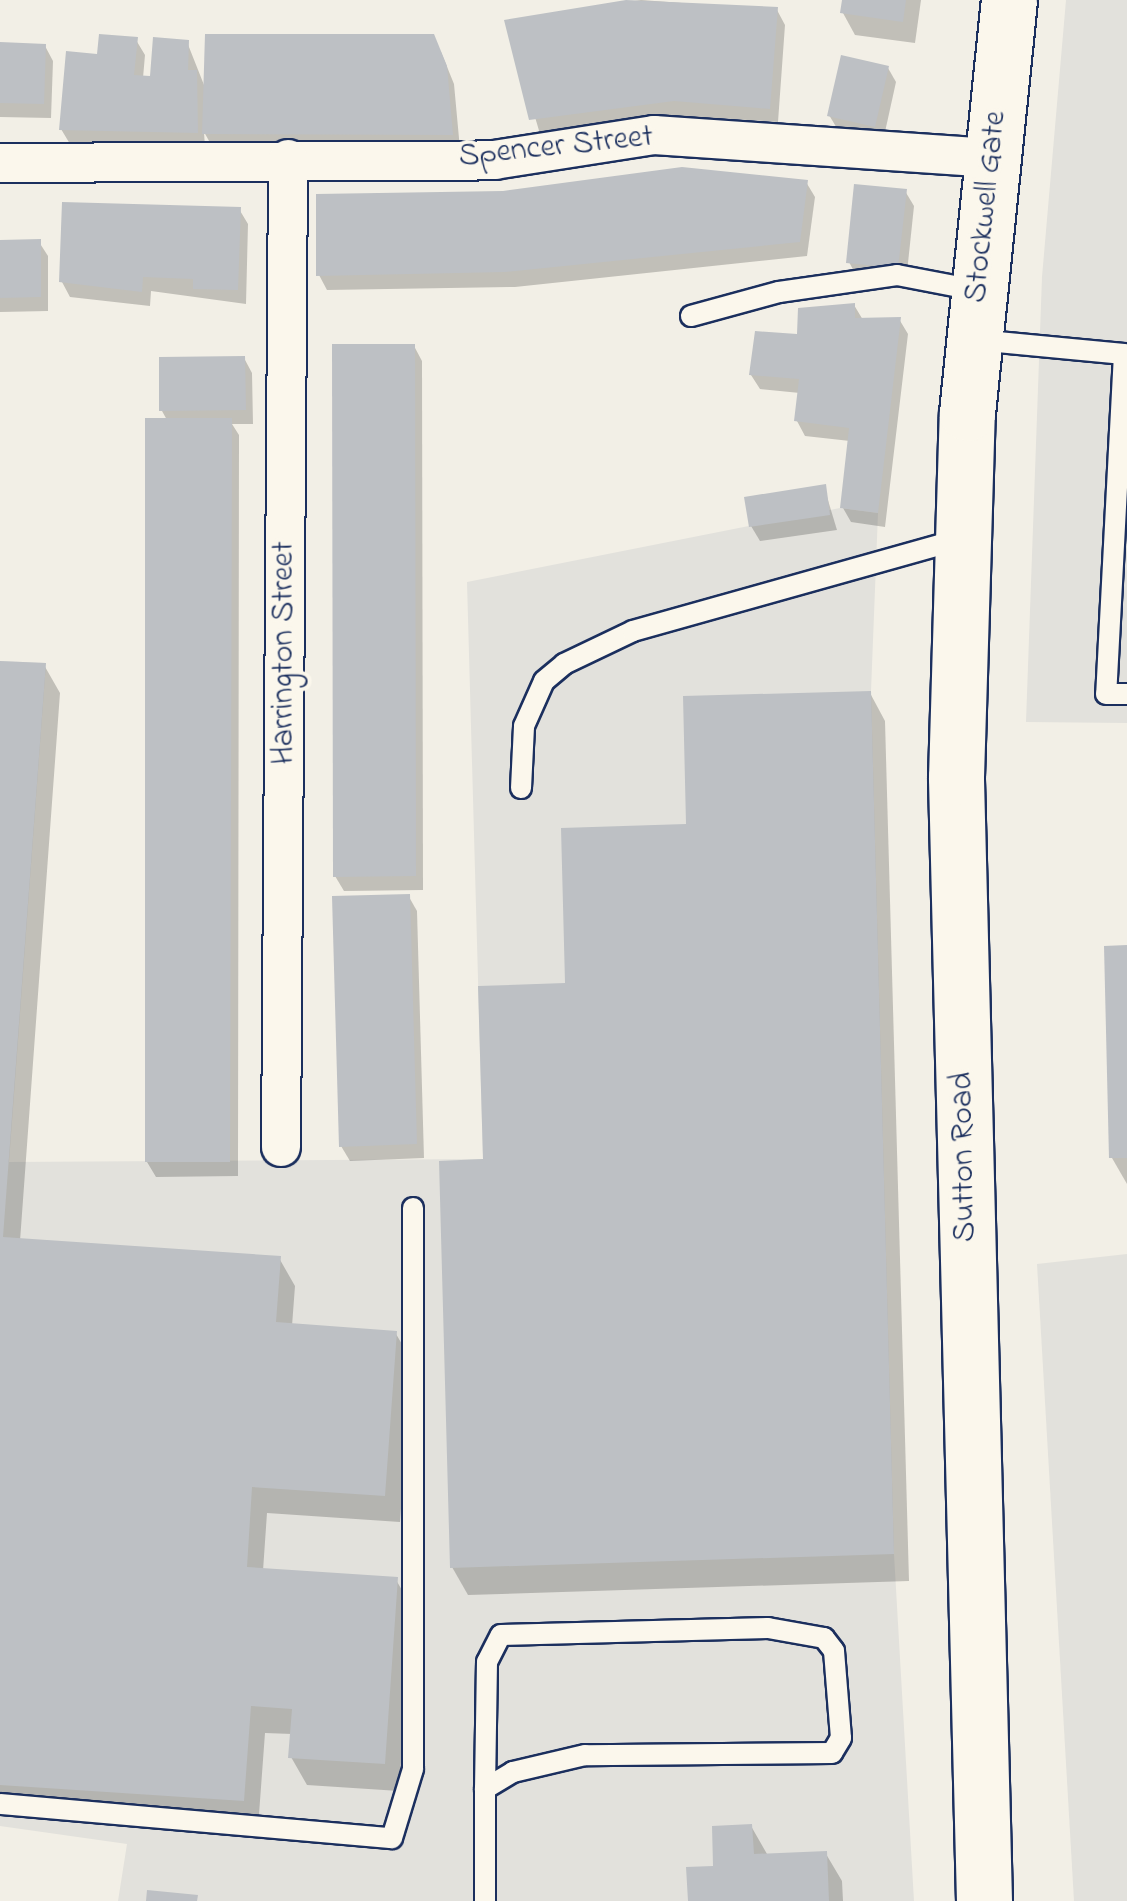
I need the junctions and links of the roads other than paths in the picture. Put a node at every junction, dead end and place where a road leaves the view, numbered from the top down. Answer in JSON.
{"nodes":[{"id":1,"x":1009,"y":0,"type":"edge"},
{"id":2,"x":288,"y":158,"type":"junction"},
{"id":3,"x":991,"y":158,"type":"junction"},
{"id":4,"x":0,"y":164,"type":"edge"},
{"id":5,"x":976,"y":315,"type":"junction"},
{"id":6,"x":691,"y":316,"type":"dead end"},
{"id":7,"x":967,"y":414,"type":"joint"},
{"id":8,"x":964,"y":538,"type":"junction"},
{"id":9,"x":1127,"y":694,"type":"edge"},
{"id":10,"x":521,"y":788,"type":"dead end"},
{"id":11,"x":281,"y":1146,"type":"dead end"},
{"id":12,"x":413,"y":1208,"type":"dead end"},
{"id":13,"x":485,"y":1789,"type":"junction"},
{"id":14,"x":0,"y":1804,"type":"edge"},
{"id":15,"x":485,"y":1901,"type":"edge"},
{"id":16,"x":984,"y":1901,"type":"edge"}],
"edges":[{"from":1,"to":3,"type":"highway","name":"Stockwell Gate"},
{"from":2,"to":3,"type":"street","name":"Spencer Street"},
{"from":2,"to":4,"type":"street","name":"Spencer Street"},
{"from":2,"to":11,"type":"street","name":"Harrington Street"},
{"from":3,"to":5,"type":"highway","name":"Stockwell Gate"},
{"from":5,"to":6,"type":"lane"},
{"from":5,"to":7,"type":"highway","name":"Stockwell Gate"},
{"from":5,"to":9,"type":"lane"},
{"from":7,"to":8,"type":"highway","name":"Sutton Road"},
{"from":8,"to":10,"type":"lane"},
{"from":8,"to":16,"type":"highway","name":"Sutton Road"},
{"from":12,"to":14,"type":"lane"},
{"from":13,"to":13,"type":"lane"},
{"from":13,"to":15,"type":"lane"}]}
